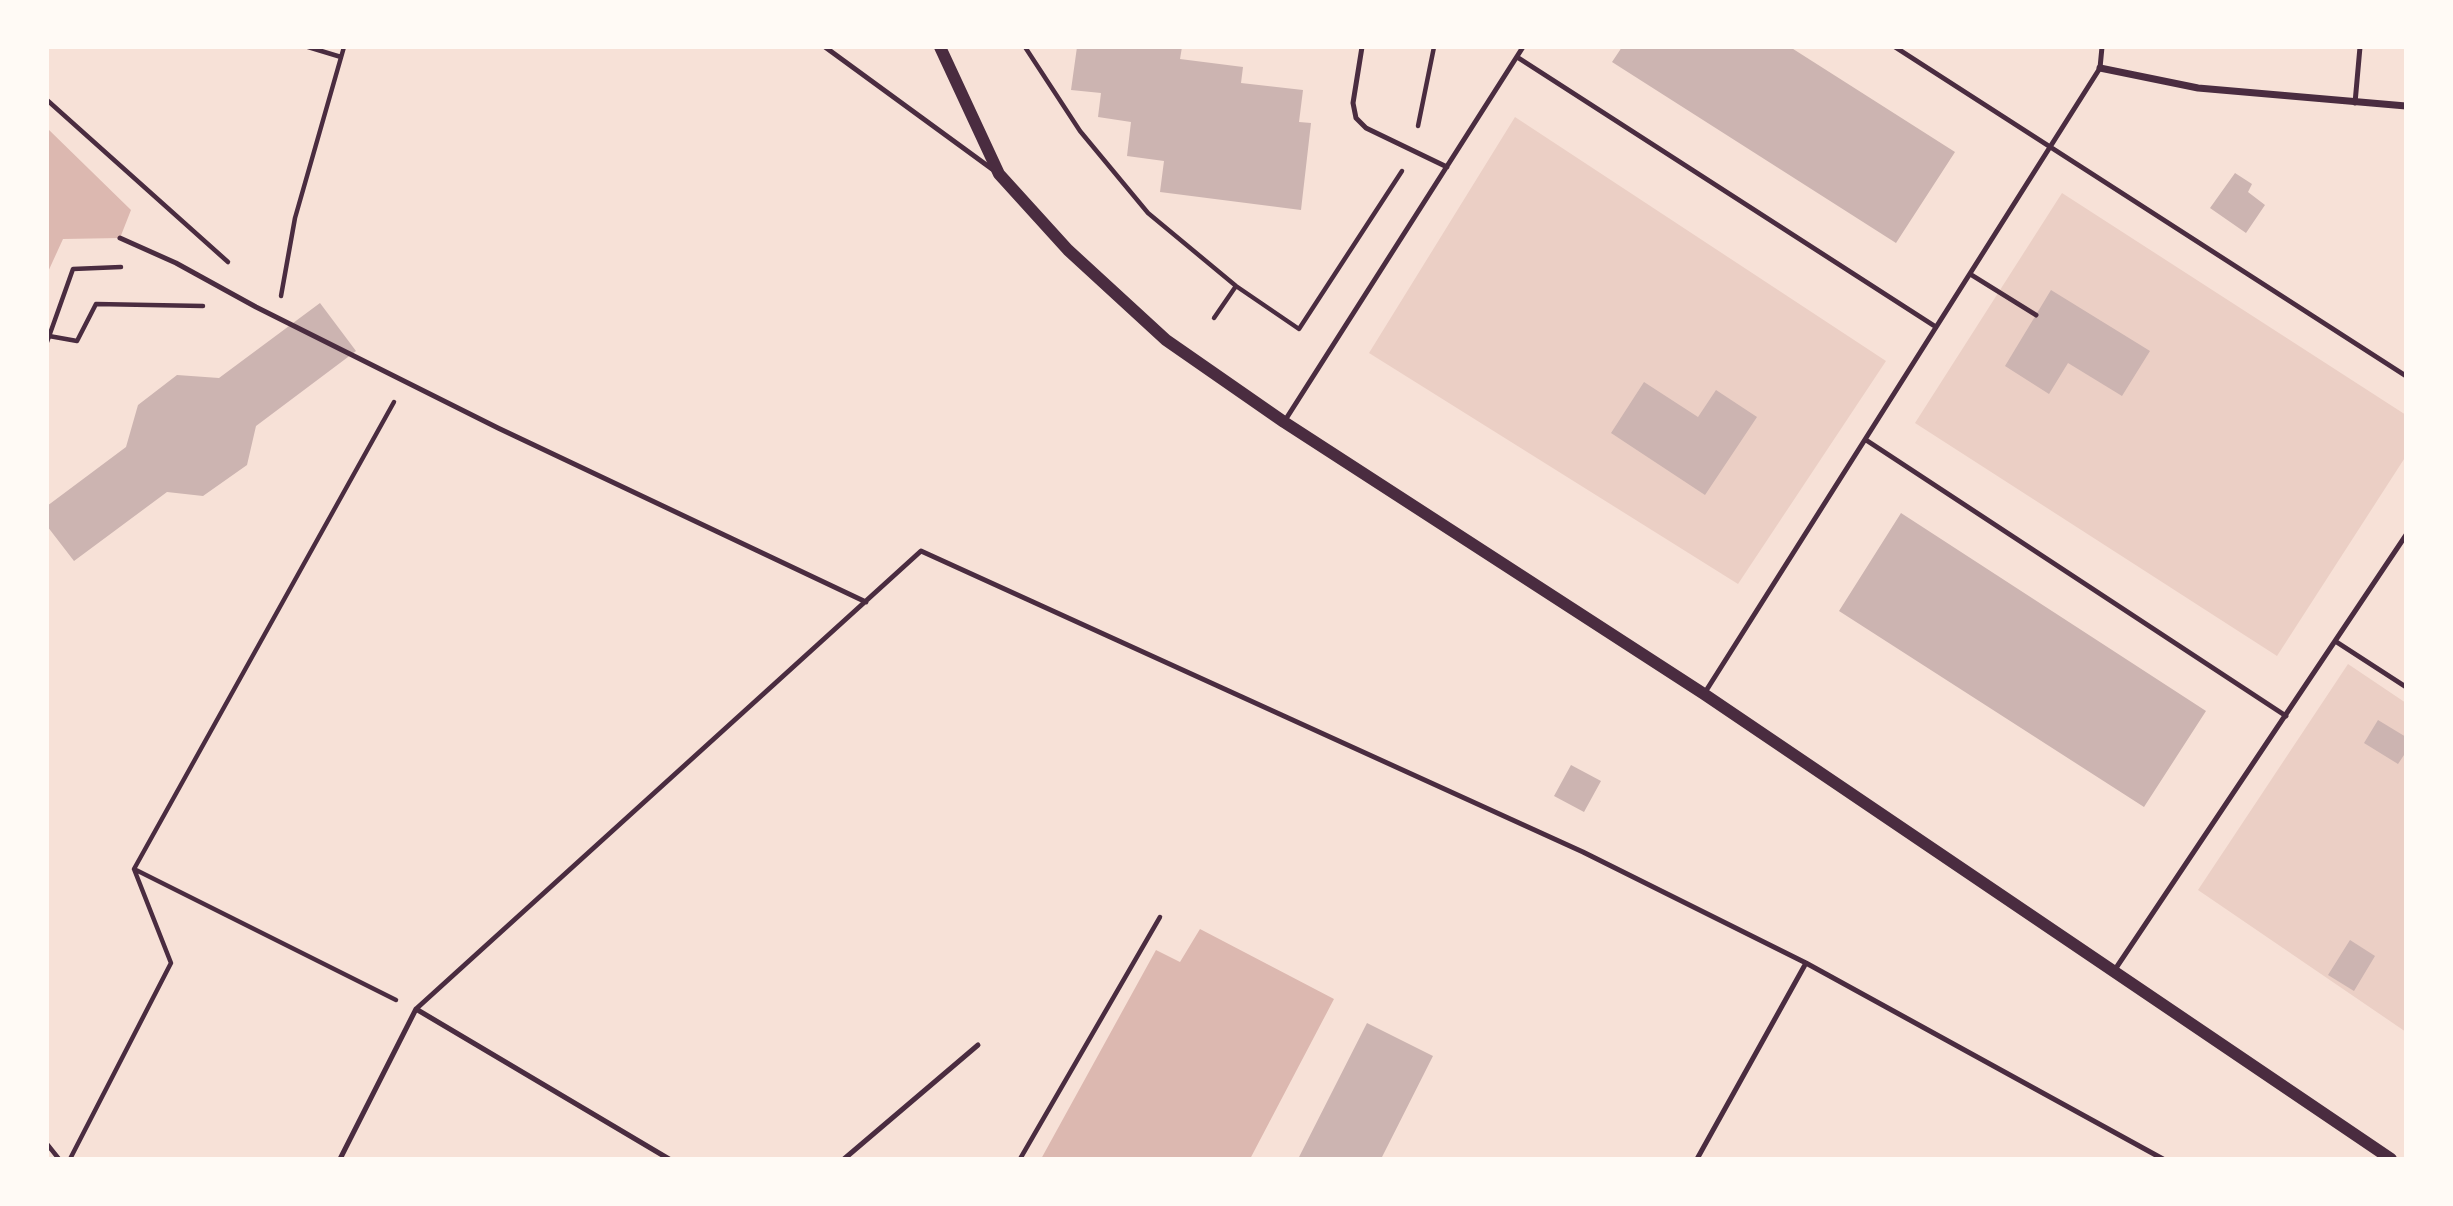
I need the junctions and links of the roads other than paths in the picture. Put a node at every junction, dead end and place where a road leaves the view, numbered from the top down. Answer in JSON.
{"nodes":[{"id":1,"x":825,"y":47,"type":"edge"},
{"id":2,"x":940,"y":47,"type":"edge"},
{"id":3,"x":1362,"y":47,"type":"edge"},
{"id":4,"x":1523,"y":47,"type":"edge"},
{"id":5,"x":1895,"y":47,"type":"edge"},
{"id":6,"x":2102,"y":47,"type":"edge"},
{"id":7,"x":2360,"y":47,"type":"edge"},
{"id":8,"x":1517,"y":57,"type":"junction"},
{"id":9,"x":2100,"y":68,"type":"junction"},
{"id":10,"x":2355,"y":103,"type":"junction"},
{"id":11,"x":2406,"y":106,"type":"edge"},
{"id":12,"x":2050,"y":147,"type":"junction"},
{"id":13,"x":1447,"y":167,"type":"junction"},
{"id":14,"x":999,"y":174,"type":"junction"},
{"id":15,"x":120,"y":238,"type":"dead end"},
{"id":16,"x":1970,"y":274,"type":"junction"},
{"id":17,"x":2036,"y":315,"type":"dead end"},
{"id":18,"x":1936,"y":327,"type":"junction"},
{"id":19,"x":2406,"y":376,"type":"edge"},
{"id":20,"x":1284,"y":422,"type":"junction"},
{"id":21,"x":1866,"y":440,"type":"junction"},
{"id":22,"x":2406,"y":536,"type":"edge"},
{"id":23,"x":866,"y":602,"type":"junction"},
{"id":24,"x":2335,"y":641,"type":"junction"},
{"id":25,"x":2406,"y":687,"type":"edge"},
{"id":26,"x":1704,"y":694,"type":"junction"},
{"id":27,"x":2286,"y":716,"type":"junction"},
{"id":28,"x":1806,"y":963,"type":"junction"},
{"id":29,"x":2114,"y":971,"type":"junction"},
{"id":30,"x":416,"y":1010,"type":"junction"},
{"id":31,"x":978,"y":1045,"type":"dead end"},
{"id":32,"x":340,"y":1159,"type":"edge"},
{"id":33,"x":668,"y":1159,"type":"edge"},
{"id":34,"x":844,"y":1159,"type":"edge"},
{"id":35,"x":1697,"y":1159,"type":"edge"},
{"id":36,"x":2163,"y":1159,"type":"edge"},
{"id":37,"x":2390,"y":1159,"type":"edge"}],
"edges":[{"from":1,"to":14,"type":"lane"},
{"from":2,"to":14,"type":"street"},
{"from":3,"to":13,"type":"lane"},
{"from":4,"to":8,"type":"lane"},
{"from":5,"to":12,"type":"lane"},
{"from":6,"to":9,"type":"lane"},
{"from":7,"to":10,"type":"lane"},
{"from":8,"to":13,"type":"lane"},
{"from":8,"to":18,"type":"lane"},
{"from":9,"to":10,"type":"street"},
{"from":9,"to":12,"type":"lane"},
{"from":10,"to":11,"type":"street"},
{"from":12,"to":16,"type":"lane"},
{"from":12,"to":19,"type":"lane"},
{"from":13,"to":20,"type":"lane"},
{"from":14,"to":20,"type":"street"},
{"from":15,"to":23,"type":"lane"},
{"from":16,"to":17,"type":"lane"},
{"from":16,"to":18,"type":"lane"},
{"from":18,"to":21,"type":"lane"},
{"from":20,"to":26,"type":"street"},
{"from":21,"to":26,"type":"lane"},
{"from":21,"to":27,"type":"lane"},
{"from":22,"to":24,"type":"lane"},
{"from":23,"to":28,"type":"lane"},
{"from":23,"to":30,"type":"lane"},
{"from":24,"to":25,"type":"lane"},
{"from":24,"to":27,"type":"lane"},
{"from":26,"to":29,"type":"street"},
{"from":27,"to":29,"type":"lane"},
{"from":28,"to":35,"type":"lane"},
{"from":28,"to":36,"type":"lane"},
{"from":29,"to":37,"type":"street"},
{"from":30,"to":32,"type":"lane"},
{"from":30,"to":33,"type":"lane"},
{"from":31,"to":34,"type":"lane"}]}
